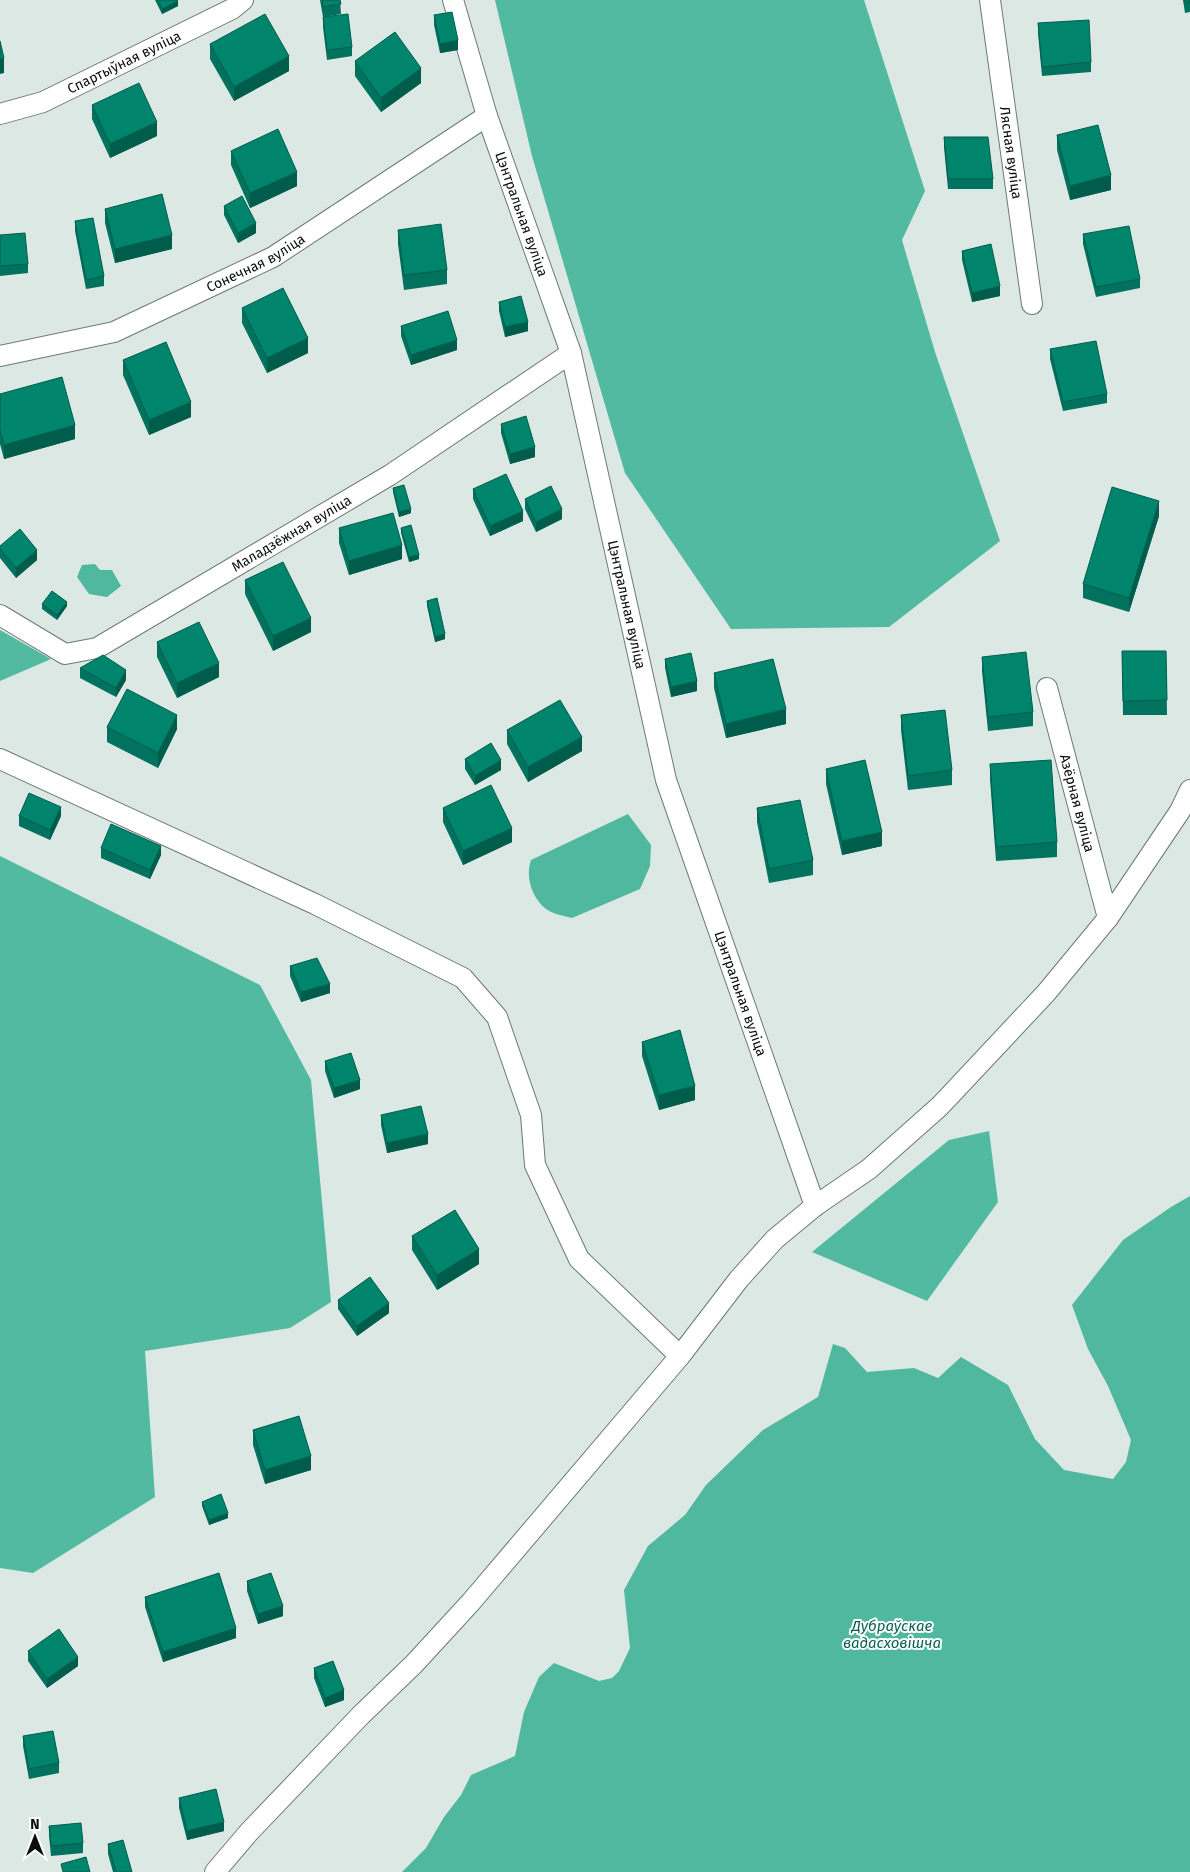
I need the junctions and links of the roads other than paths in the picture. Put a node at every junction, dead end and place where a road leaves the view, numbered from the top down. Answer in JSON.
{"nodes":[{"id":1,"x":243,"y":0,"type":"edge"},
{"id":2,"x":454,"y":0,"type":"edge"},
{"id":3,"x":990,"y":0,"type":"edge"},
{"id":4,"x":0,"y":114,"type":"edge"},
{"id":5,"x":487,"y":116,"type":"junction"},
{"id":6,"x":1032,"y":304,"type":"dead end"},
{"id":7,"x":571,"y":353,"type":"junction"},
{"id":8,"x":0,"y":356,"type":"edge"},
{"id":9,"x":0,"y":615,"type":"edge"},
{"id":10,"x":1047,"y":688,"type":"dead end"},
{"id":11,"x":0,"y":759,"type":"edge"},
{"id":12,"x":1190,"y":790,"type":"edge"},
{"id":13,"x":1108,"y":918,"type":"junction"},
{"id":14,"x":815,"y":1206,"type":"junction"},
{"id":15,"x":680,"y":1356,"type":"junction"},
{"id":16,"x":215,"y":1872,"type":"edge"}],
"edges":[{"from":1,"to":4,"type":"street","name":"Спартыўная вуліца"},
{"from":2,"to":5,"type":"street","name":"Цэнтральная вуліца"},
{"from":3,"to":6,"type":"street","name":"Лясная вуліца"},
{"from":5,"to":7,"type":"street","name":"Цэнтральная вуліца"},
{"from":5,"to":8,"type":"street","name":"Сонечная вуліца"},
{"from":7,"to":9,"type":"street","name":"Маладзёжная вуліца"},
{"from":7,"to":14,"type":"street","name":"Цэнтральная вуліца"},
{"from":10,"to":13,"type":"street","name":"Азёрная вуліца"},
{"from":11,"to":15,"type":"street"},
{"from":12,"to":13,"type":"street"},
{"from":13,"to":14,"type":"street"},
{"from":14,"to":15,"type":"street"},
{"from":15,"to":16,"type":"street"}]}
